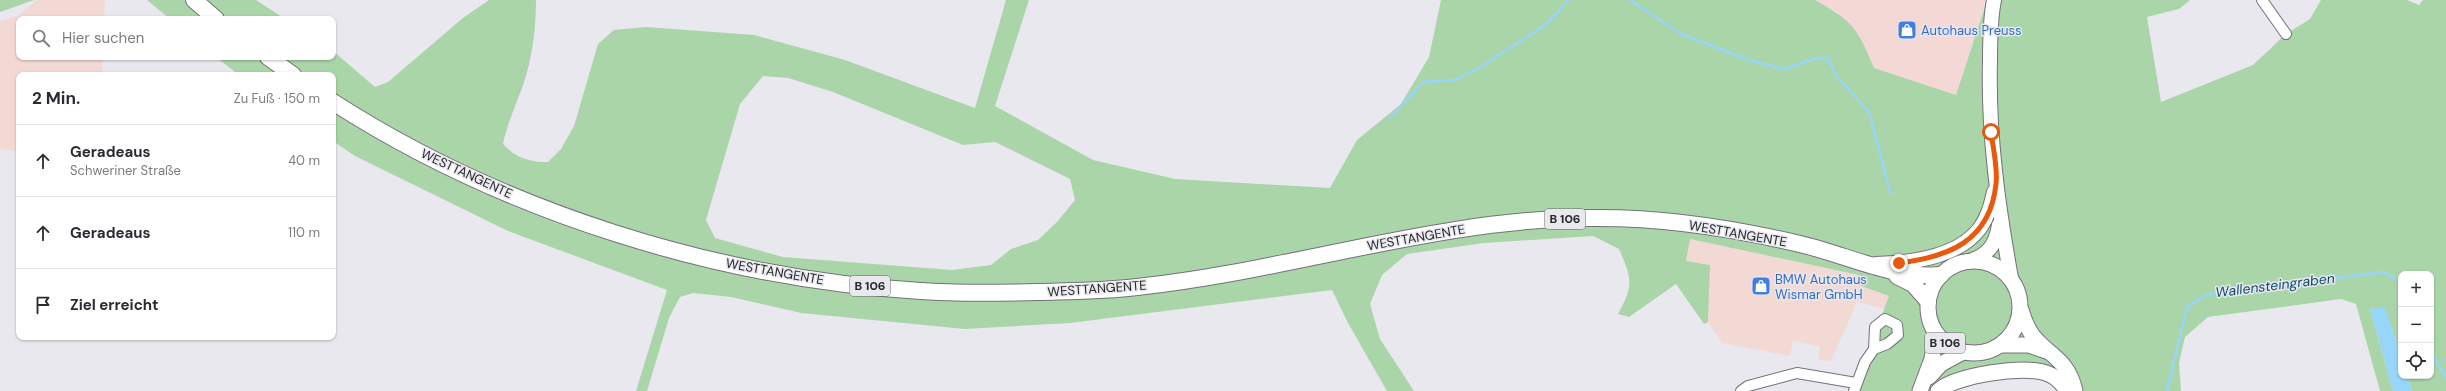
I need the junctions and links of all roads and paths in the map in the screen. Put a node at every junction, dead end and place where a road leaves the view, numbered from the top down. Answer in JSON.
{"nodes":[{"id":1,"x":194,"y":0,"type":"edge"},
{"id":2,"x":1994,"y":0,"type":"edge"},
{"id":3,"x":2262,"y":0,"type":"edge"},
{"id":4,"x":213,"y":16,"type":"edge"},
{"id":5,"x":2286,"y":34,"type":"dead end"},
{"id":6,"x":272,"y":60,"type":"edge"},
{"id":7,"x":289,"y":72,"type":"edge"},
{"id":8,"x":336,"y":104,"type":"edge"},
{"id":9,"x":1996,"y":183,"type":"junction"},
{"id":10,"x":2000,"y":218,"type":"junction"},
{"id":11,"x":1972,"y":260,"type":"junction"},
{"id":12,"x":1869,"y":264,"type":"junction"},
{"id":13,"x":1885,"y":269,"type":"junction"},
{"id":14,"x":1941,"y":275,"type":"junction"},
{"id":15,"x":2011,"y":278,"type":"junction"},
{"id":16,"x":1928,"y":301,"type":"junction"},
{"id":17,"x":2021,"y":310,"type":"junction"},
{"id":18,"x":1936,"y":333,"type":"junction"},
{"id":19,"x":2000,"y":345,"type":"junction"},
{"id":20,"x":1874,"y":349,"type":"dead end"},
{"id":21,"x":1963,"y":352,"type":"junction"},
{"id":22,"x":2057,"y":358,"type":"junction"},
{"id":23,"x":1855,"y":387,"type":"edge"},
{"id":24,"x":1922,"y":387,"type":"edge"},
{"id":25,"x":1741,"y":391,"type":"edge"},
{"id":26,"x":1938,"y":391,"type":"edge"},
{"id":27,"x":2068,"y":391,"type":"edge"},
{"id":28,"x":2075,"y":391,"type":"edge"}],
"edges":[{"from":1,"to":4,"type":"highway"},
{"from":2,"to":9,"type":"main road"},
{"from":3,"to":5,"type":"street"},
{"from":6,"to":7,"type":"highway"},
{"from":8,"to":12,"type":"highway","name":"WESTTANGENTE","number":"B 106"},
{"from":9,"to":10,"type":"main road"},
{"from":9,"to":12,"type":"main road"},
{"from":10,"to":11,"type":"main road"},
{"from":10,"to":15,"type":"main road"},
{"from":11,"to":14,"type":"main road"},
{"from":11,"to":15,"type":"main road"},
{"from":12,"to":13,"type":"highway","name":"WESTTANGENTE","number":"B 106"},
{"from":13,"to":14,"type":"highway","name":"WESTTANGENTE","number":"B 106"},
{"from":13,"to":16,"type":"highway","name":"WESTTANGENTE","number":"B 106"},
{"from":14,"to":16,"type":"main road"},
{"from":15,"to":17,"type":"main road","number":"B 106"},
{"from":16,"to":18,"type":"main road","number":"B 106"},
{"from":17,"to":19,"type":"main road","number":"B 106"},
{"from":17,"to":22,"type":"main road","number":"B 106"},
{"from":18,"to":21,"type":"main road","number":"B 106"},
{"from":18,"to":24,"type":"main road"},
{"from":19,"to":21,"type":"main road","number":"B 106"},
{"from":19,"to":22,"type":"main road","number":"B 106"},
{"from":20,"to":23,"type":"street"},
{"from":21,"to":24,"type":"main road"},
{"from":22,"to":28,"type":"main road","number":"B 106"},
{"from":23,"to":25,"type":"street"},
{"from":26,"to":27,"type":"main road"}]}
